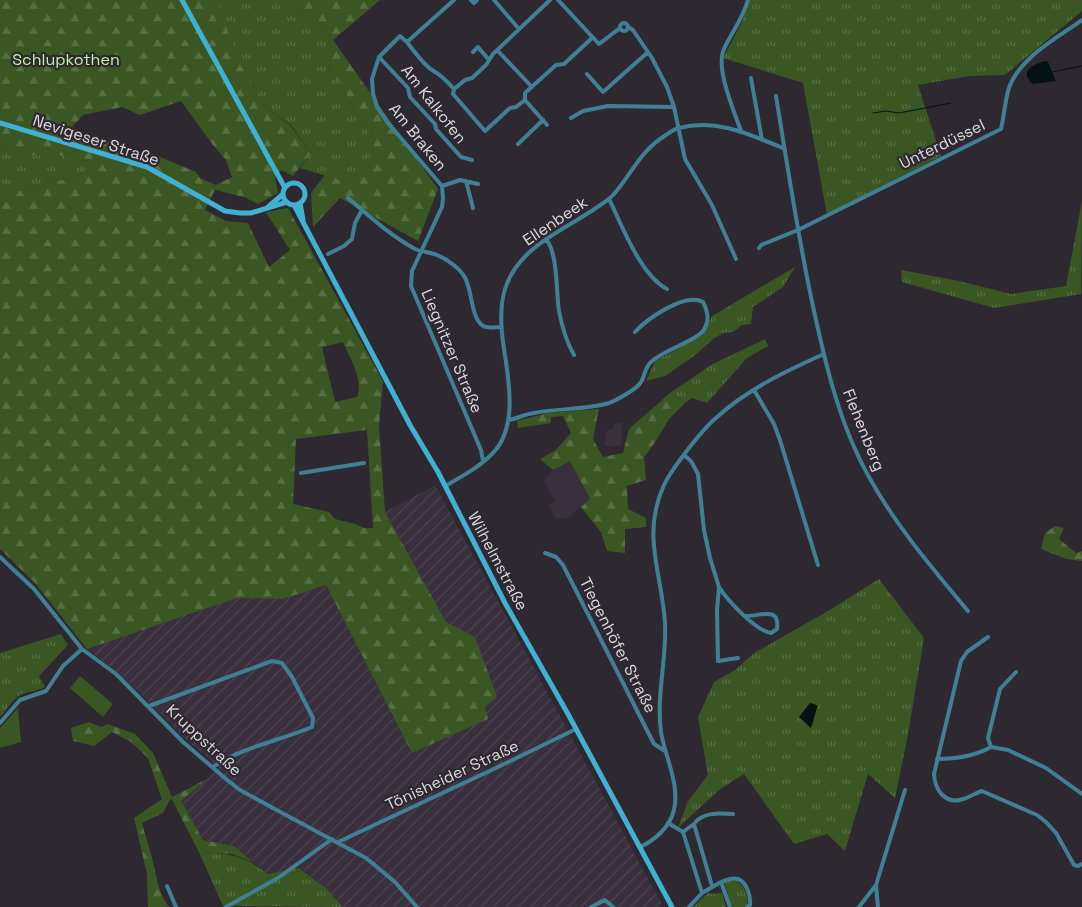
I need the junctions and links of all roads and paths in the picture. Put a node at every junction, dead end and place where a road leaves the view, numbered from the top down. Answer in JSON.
{"nodes":[{"id":1,"x":182,"y":0,"type":"edge"},
{"id":2,"x":454,"y":0,"type":"edge"},
{"id":3,"x":471,"y":0,"type":"edge"},
{"id":4,"x":477,"y":0,"type":"edge"},
{"id":5,"x":494,"y":0,"type":"edge"},
{"id":6,"x":550,"y":0,"type":"edge"},
{"id":7,"x":558,"y":0,"type":"edge"},
{"id":8,"x":748,"y":0,"type":"edge"},
{"id":9,"x":1082,"y":20,"type":"edge"},
{"id":10,"x":519,"y":29,"type":"junction"},
{"id":11,"x":592,"y":38,"type":"junction"},
{"id":12,"x":407,"y":42,"type":"junction"},
{"id":13,"x":496,"y":50,"type":"junction"},
{"id":14,"x":473,"y":52,"type":"dead end"},
{"id":15,"x":648,"y":52,"type":"junction"},
{"id":16,"x":379,"y":57,"type":"junction"},
{"id":17,"x":489,"y":60,"type":"junction"},
{"id":18,"x":587,"y":74,"type":"dead end"},
{"id":19,"x":750,"y":78,"type":"dead end"},
{"id":20,"x":532,"y":87,"type":"junction"},
{"id":21,"x":454,"y":90,"type":"junction"},
{"id":22,"x":776,"y":96,"type":"dead end"},
{"id":23,"x":524,"y":100,"type":"junction"},
{"id":24,"x":674,"y":107,"type":"junction"},
{"id":25,"x":571,"y":118,"type":"dead end"},
{"id":26,"x":543,"y":120,"type":"junction"},
{"id":27,"x":0,"y":122,"type":"edge"},
{"id":28,"x":547,"y":125,"type":"dead end"},
{"id":29,"x":677,"y":128,"type":"junction"},
{"id":30,"x":742,"y":131,"type":"junction"},
{"id":31,"x":762,"y":140,"type":"junction"},
{"id":32,"x":518,"y":144,"type":"dead end"},
{"id":33,"x":784,"y":150,"type":"junction"},
{"id":34,"x":472,"y":160,"type":"dead end"},
{"id":35,"x":275,"y":168,"type":"junction"},
{"id":36,"x":466,"y":182,"type":"junction"},
{"id":37,"x":290,"y":184,"type":"junction"},
{"id":38,"x":478,"y":184,"type":"dead end"},
{"id":39,"x":442,"y":186,"type":"junction"},
{"id":40,"x":285,"y":188,"type":"junction"},
{"id":41,"x":282,"y":195,"type":"junction"},
{"id":42,"x":348,"y":198,"type":"dead end"},
{"id":43,"x":609,"y":199,"type":"junction"},
{"id":44,"x":286,"y":203,"type":"junction"},
{"id":45,"x":300,"y":203,"type":"junction"},
{"id":46,"x":294,"y":205,"type":"junction"},
{"id":47,"x":271,"y":206,"type":"junction"},
{"id":48,"x":473,"y":208,"type":"dead end"},
{"id":49,"x":362,"y":210,"type":"junction"},
{"id":50,"x":304,"y":226,"type":"junction"},
{"id":51,"x":798,"y":230,"type":"junction"},
{"id":52,"x":546,"y":239,"type":"junction"},
{"id":53,"x":759,"y":248,"type":"dead end"},
{"id":54,"x":422,"y":251,"type":"junction"},
{"id":55,"x":328,"y":254,"type":"dead end"},
{"id":56,"x":736,"y":259,"type":"dead end"},
{"id":57,"x":667,"y":289,"type":"dead end"},
{"id":58,"x":502,"y":327,"type":"junction"},
{"id":59,"x":635,"y":332,"type":"dead end"},
{"id":60,"x":574,"y":354,"type":"dead end"},
{"id":61,"x":824,"y":354,"type":"junction"},
{"id":62,"x":754,"y":390,"type":"junction"},
{"id":63,"x":508,"y":420,"type":"junction"},
{"id":64,"x":684,"y":454,"type":"junction"},
{"id":65,"x":483,"y":461,"type":"junction"},
{"id":66,"x":364,"y":463,"type":"dead end"},
{"id":67,"x":301,"y":473,"type":"dead end"},
{"id":68,"x":444,"y":486,"type":"junction"},
{"id":69,"x":545,"y":553,"type":"dead end"},
{"id":70,"x":0,"y":557,"type":"edge"},
{"id":71,"x":818,"y":565,"type":"dead end"},
{"id":72,"x":719,"y":587,"type":"junction"},
{"id":73,"x":968,"y":611,"type":"dead end"},
{"id":74,"x":747,"y":616,"type":"junction"},
{"id":75,"x":988,"y":637,"type":"dead end"},
{"id":76,"x":82,"y":648,"type":"junction"},
{"id":77,"x":738,"y":658,"type":"dead end"},
{"id":78,"x":1016,"y":672,"type":"dead end"},
{"id":79,"x":149,"y":706,"type":"junction"},
{"id":80,"x":0,"y":724,"type":"edge"},
{"id":81,"x":576,"y":729,"type":"junction"},
{"id":82,"x":991,"y":747,"type":"junction"},
{"id":83,"x":665,"y":752,"type":"junction"},
{"id":84,"x":937,"y":759,"type":"junction"},
{"id":85,"x":213,"y":767,"type":"junction"},
{"id":86,"x":905,"y":790,"type":"dead end"},
{"id":87,"x":1082,"y":794,"type":"edge"},
{"id":88,"x":734,"y":814,"type":"dead end"},
{"id":89,"x":668,"y":822,"type":"junction"},
{"id":90,"x":694,"y":824,"type":"junction"},
{"id":91,"x":683,"y":832,"type":"junction"},
{"id":92,"x":332,"y":839,"type":"junction"},
{"id":93,"x":338,"y":842,"type":"junction"},
{"id":94,"x":640,"y":848,"type":"junction"},
{"id":95,"x":1082,"y":864,"type":"edge"},
{"id":96,"x":721,"y":882,"type":"junction"},
{"id":97,"x":876,"y":885,"type":"junction"},
{"id":98,"x":167,"y":886,"type":"dead end"},
{"id":99,"x":712,"y":886,"type":"junction"},
{"id":100,"x":702,"y":893,"type":"junction"},
{"id":101,"x":176,"y":907,"type":"edge"},
{"id":102,"x":226,"y":907,"type":"edge"},
{"id":103,"x":417,"y":907,"type":"edge"},
{"id":104,"x":591,"y":907,"type":"edge"},
{"id":105,"x":613,"y":907,"type":"edge"},
{"id":106,"x":672,"y":907,"type":"edge"},
{"id":107,"x":689,"y":907,"type":"edge"},
{"id":108,"x":730,"y":907,"type":"edge"},
{"id":109,"x":747,"y":907,"type":"edge"},
{"id":110,"x":858,"y":907,"type":"edge"},
{"id":111,"x":878,"y":907,"type":"edge"}],
"edges":[{"from":1,"to":35,"type":"main road"},
{"from":2,"to":12,"type":"street"},
{"from":3,"to":4,"type":"street"},
{"from":5,"to":10,"type":"street"},
{"from":6,"to":10,"type":"street"},
{"from":7,"to":11,"type":"street"},
{"from":8,"to":30,"type":"street"},
{"from":9,"to":51,"type":"street","name":"Unterdüssel"},
{"from":10,"to":13,"type":"street"},
{"from":11,"to":15,"type":"street"},
{"from":11,"to":20,"type":"street"},
{"from":12,"to":16,"type":"street"},
{"from":12,"to":21,"type":"street"},
{"from":13,"to":17,"type":"street"},
{"from":13,"to":20,"type":"street"},
{"from":14,"to":17,"type":"street"},
{"from":15,"to":18,"type":"street"},
{"from":15,"to":24,"type":"street"},
{"from":16,"to":34,"type":"street","name":"Am Kalkofen"},
{"from":16,"to":39,"type":"street","name":"Am Braken"},
{"from":17,"to":21,"type":"street"},
{"from":19,"to":31,"type":"street"},
{"from":20,"to":23,"type":"street"},
{"from":21,"to":23,"type":"street"},
{"from":22,"to":33,"type":"street","name":"Flehenberg"},
{"from":23,"to":26,"type":"street"},
{"from":24,"to":25,"type":"street"},
{"from":24,"to":29,"type":"street"},
{"from":26,"to":28,"type":"street"},
{"from":26,"to":32,"type":"street"},
{"from":27,"to":47,"type":"main road","name":"Nevigeser Straße"},
{"from":29,"to":30,"type":"street","name":"Ellenbeek"},
{"from":29,"to":43,"type":"street","name":"Ellenbeek"},
{"from":29,"to":56,"type":"street"},
{"from":30,"to":31,"type":"street","name":"Ellenbeek"},
{"from":31,"to":33,"type":"street","name":"Ellenbeek"},
{"from":33,"to":51,"type":"street","name":"Flehenberg"},
{"from":35,"to":37,"type":"main road"},
{"from":35,"to":40,"type":"main road"},
{"from":36,"to":38,"type":"street","name":"Am Braken"},
{"from":36,"to":39,"type":"street","name":"Am Braken"},
{"from":36,"to":48,"type":"street","name":"Am Braken"},
{"from":37,"to":40,"type":"main road"},
{"from":37,"to":45,"type":"main road"},
{"from":39,"to":54,"type":"street","name":"Am Braken"},
{"from":40,"to":41,"type":"main road"},
{"from":41,"to":44,"type":"main road"},
{"from":41,"to":47,"type":"main road","name":"Nevigeser Straße"},
{"from":42,"to":49,"type":"street"},
{"from":43,"to":52,"type":"street","name":"Ellenbeek"},
{"from":43,"to":57,"type":"street"},
{"from":44,"to":46,"type":"main road"},
{"from":44,"to":47,"type":"main road","name":"Nevigeser Straße"},
{"from":45,"to":46,"type":"main road"},
{"from":45,"to":50,"type":"main road","name":"Wilhelmstraße"},
{"from":46,"to":50,"type":"main road","name":"Wilhelmstraße"},
{"from":49,"to":54,"type":"street"},
{"from":49,"to":55,"type":"street"},
{"from":50,"to":68,"type":"main road","name":"Wilhelmstraße"},
{"from":51,"to":53,"type":"street"},
{"from":51,"to":61,"type":"street","name":"Flehenberg"},
{"from":52,"to":58,"type":"street","name":"Ellenbeek"},
{"from":52,"to":60,"type":"street"},
{"from":54,"to":58,"type":"street"},
{"from":54,"to":65,"type":"street","name":"Liegnitzer Straße"},
{"from":58,"to":63,"type":"street","name":"Ellenbeek"},
{"from":59,"to":63,"type":"street"},
{"from":61,"to":62,"type":"street"},
{"from":61,"to":73,"type":"street","name":"Flehenberg"},
{"from":62,"to":64,"type":"street"},
{"from":62,"to":71,"type":"street"},
{"from":63,"to":65,"type":"street","name":"Ellenbeek"},
{"from":64,"to":72,"type":"street"},
{"from":64,"to":83,"type":"street"},
{"from":65,"to":68,"type":"street","name":"Ellenbeek"},
{"from":66,"to":67,"type":"street"},
{"from":68,"to":81,"type":"main road","name":"Wilhelmstraße"},
{"from":69,"to":83,"type":"street","name":"Tiegenhöfer Straße"},
{"from":70,"to":76,"type":"street","name":"Kruppstraße"},
{"from":72,"to":74,"type":"street"},
{"from":72,"to":77,"type":"street"},
{"from":74,"to":74,"type":"street"},
{"from":75,"to":84,"type":"street"},
{"from":76,"to":79,"type":"street","name":"Kruppstraße"},
{"from":76,"to":80,"type":"street"},
{"from":78,"to":82,"type":"street"},
{"from":79,"to":85,"type":"street","name":"Kruppstraße"},
{"from":79,"to":85,"type":"street"},
{"from":81,"to":93,"type":"street","name":"Tönisheider Straße"},
{"from":81,"to":94,"type":"main road","name":"Wilhelmstraße"},
{"from":82,"to":84,"type":"street"},
{"from":82,"to":87,"type":"street"},
{"from":83,"to":89,"type":"street"},
{"from":84,"to":95,"type":"street"},
{"from":85,"to":92,"type":"street","name":"Kruppstraße"},
{"from":86,"to":97,"type":"street"},
{"from":88,"to":90,"type":"street"},
{"from":89,"to":91,"type":"street"},
{"from":89,"to":94,"type":"street"},
{"from":90,"to":91,"type":"street"},
{"from":90,"to":99,"type":"street"},
{"from":91,"to":100,"type":"street"},
{"from":92,"to":93,"type":"street","name":"Kruppstraße"},
{"from":92,"to":102,"type":"street"},
{"from":93,"to":103,"type":"street","name":"Kruppstraße"},
{"from":94,"to":106,"type":"main road","name":"Wilhelmstraße"},
{"from":96,"to":99,"type":"street"},
{"from":96,"to":108,"type":"street"},
{"from":96,"to":109,"type":"street"},
{"from":97,"to":110,"type":"street"},
{"from":97,"to":111,"type":"street"},
{"from":98,"to":101,"type":"street"},
{"from":99,"to":100,"type":"street"},
{"from":100,"to":107,"type":"street"},
{"from":104,"to":105,"type":"street"}]}
